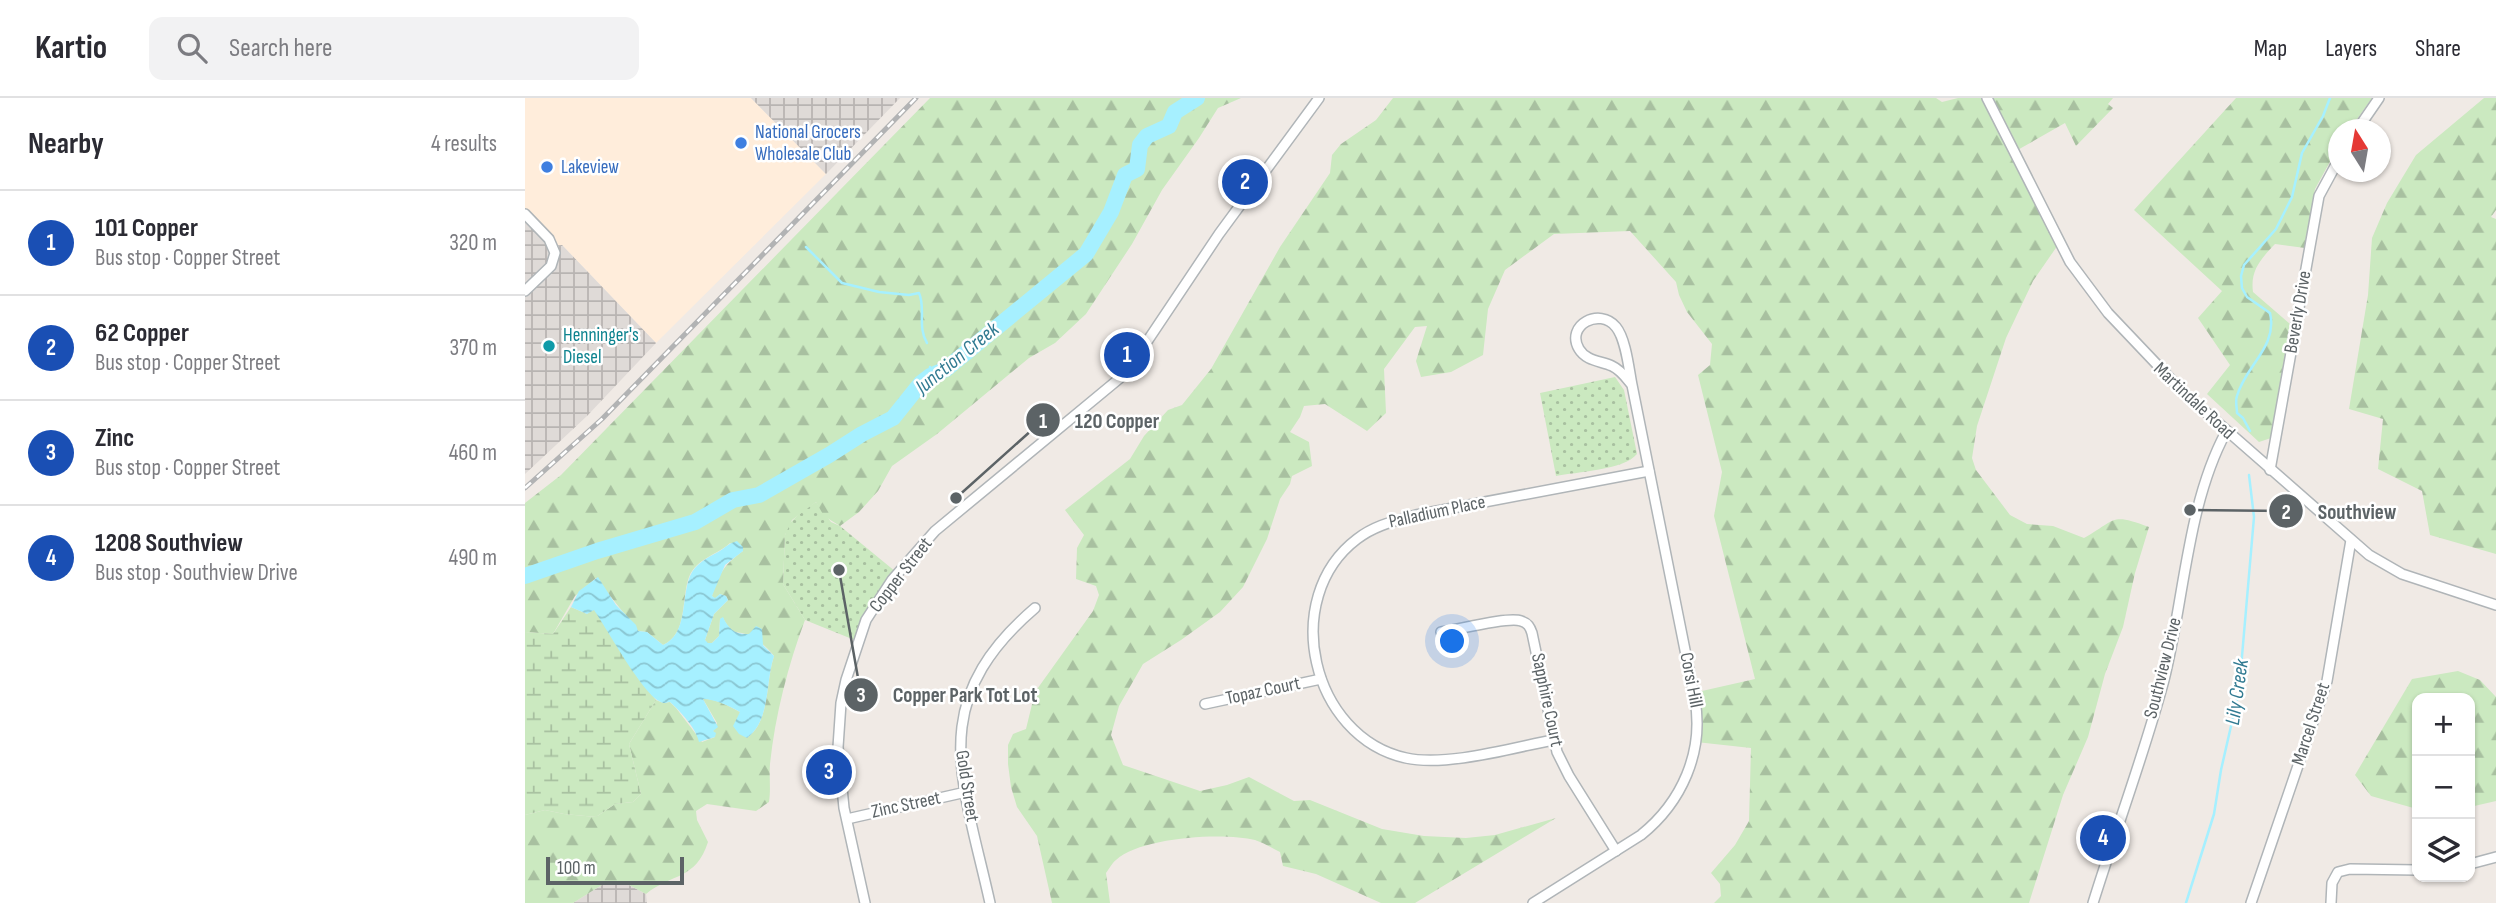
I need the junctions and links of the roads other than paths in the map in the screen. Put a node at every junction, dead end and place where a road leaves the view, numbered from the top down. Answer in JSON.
{"nodes":[{"id":1,"x":1319,"y":98,"type":"edge"},
{"id":2,"x":1987,"y":98,"type":"edge"},
{"id":3,"x":2379,"y":98,"type":"edge"},
{"id":4,"x":2365,"y":119,"type":"edge"},
{"id":5,"x":2328,"y":179,"type":"edge"},
{"id":6,"x":525,"y":215,"type":"edge"},
{"id":7,"x":525,"y":291,"type":"edge"},
{"id":8,"x":1632,"y":385,"type":"junction"},
{"id":9,"x":2226,"y":432,"type":"junction"},
{"id":10,"x":2270,"y":470,"type":"junction"},
{"id":11,"x":1649,"y":471,"type":"junction"},
{"id":12,"x":2351,"y":540,"type":"junction"},
{"id":13,"x":2496,"y":606,"type":"edge"},
{"id":14,"x":1035,"y":608,"type":"dead end"},
{"id":15,"x":1441,"y":632,"type":"dead end"},
{"id":16,"x":1321,"y":679,"type":"junction"},
{"id":17,"x":1205,"y":704,"type":"dead end"},
{"id":18,"x":1553,"y":740,"type":"junction"},
{"id":19,"x":966,"y":792,"type":"junction"},
{"id":20,"x":846,"y":819,"type":"junction"},
{"id":21,"x":1616,"y":851,"type":"junction"},
{"id":22,"x":2496,"y":857,"type":"edge"},
{"id":23,"x":2475,"y":863,"type":"edge"},
{"id":24,"x":2412,"y":870,"type":"edge"},
{"id":25,"x":865,"y":903,"type":"edge"},
{"id":26,"x":990,"y":903,"type":"edge"},
{"id":27,"x":1533,"y":903,"type":"edge"},
{"id":28,"x":2093,"y":903,"type":"edge"},
{"id":29,"x":2251,"y":903,"type":"edge"},
{"id":30,"x":2331,"y":903,"type":"edge"}],
"edges":[{"from":1,"to":20,"type":"street","name":"Copper Street"},
{"from":2,"to":9,"type":"street","name":"Martindale Road"},
{"from":3,"to":4,"type":"street"},
{"from":5,"to":10,"type":"street","name":"Beverly Drive"},
{"from":6,"to":7,"type":"street"},
{"from":8,"to":8,"type":"street","name":"Corsi Hill"},
{"from":8,"to":11,"type":"street","name":"Corsi Hill"},
{"from":9,"to":10,"type":"street","name":"Martindale Road"},
{"from":9,"to":28,"type":"street","name":"Southview Drive"},
{"from":10,"to":12,"type":"street","name":"Martindale Road"},
{"from":11,"to":16,"type":"street","name":"Palladium Place"},
{"from":11,"to":21,"type":"street","name":"Corsi Hill"},
{"from":12,"to":13,"type":"street","name":"Martindale Road"},
{"from":12,"to":29,"type":"street","name":"Marcel Street"},
{"from":14,"to":19,"type":"street","name":"Gold Street"},
{"from":15,"to":18,"type":"street","name":"Sapphire Court"},
{"from":16,"to":17,"type":"street","name":"Topaz Court"},
{"from":16,"to":18,"type":"street","name":"Palladium Place"},
{"from":18,"to":21,"type":"street","name":"Sapphire Court"},
{"from":19,"to":20,"type":"street","name":"Zinc Street"},
{"from":19,"to":26,"type":"street","name":"Gold Street"},
{"from":20,"to":25,"type":"street","name":"Copper Street"},
{"from":21,"to":27,"type":"street","name":"Corsi Hill"},
{"from":22,"to":23,"type":"street"},
{"from":24,"to":30,"type":"street"}]}
